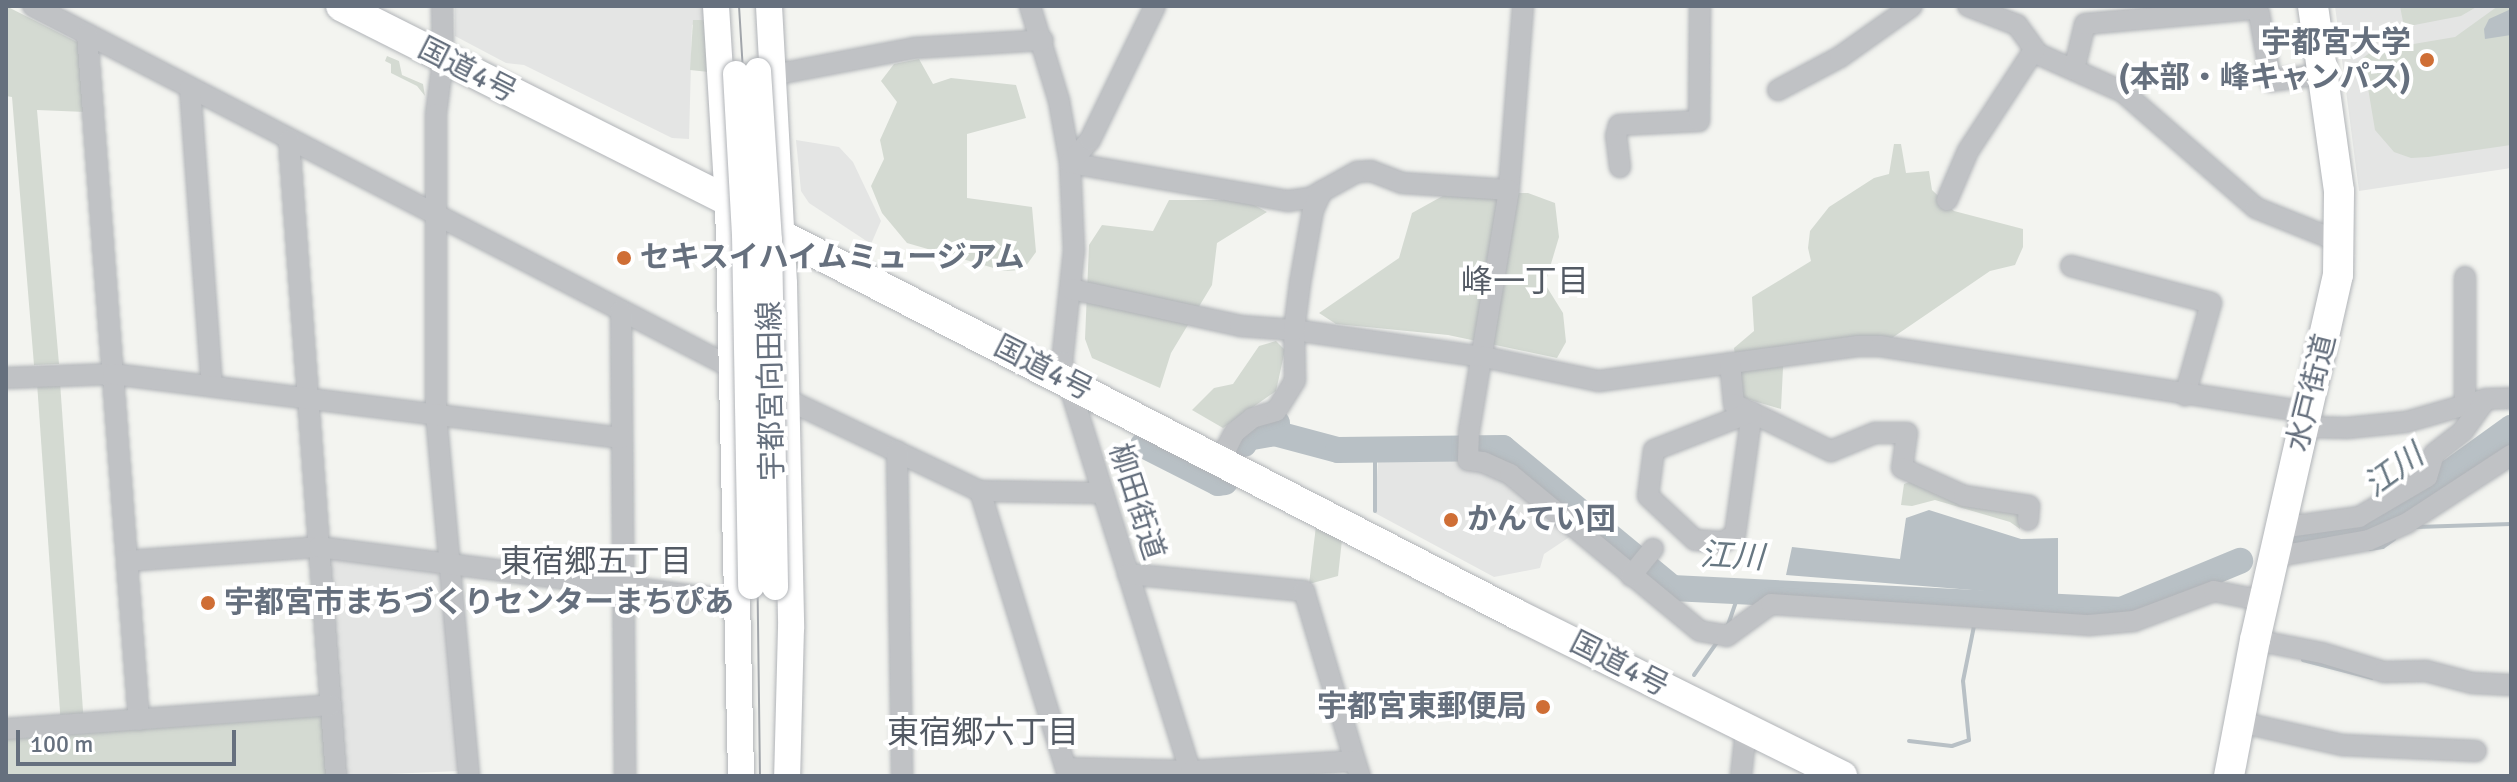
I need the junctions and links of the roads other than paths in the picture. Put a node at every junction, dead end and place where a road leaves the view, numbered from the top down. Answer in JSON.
{"nodes":[{"id":1,"x":33,"y":6,"type":"edge"},
{"id":2,"x":341,"y":6,"type":"edge"},
{"id":3,"x":442,"y":6,"type":"edge"},
{"id":4,"x":716,"y":6,"type":"edge"},
{"id":5,"x":731,"y":6,"type":"edge"},
{"id":6,"x":755,"y":6,"type":"edge"},
{"id":7,"x":769,"y":6,"type":"edge"},
{"id":8,"x":1030,"y":6,"type":"edge"},
{"id":9,"x":1155,"y":6,"type":"edge"},
{"id":10,"x":1523,"y":6,"type":"edge"},
{"id":11,"x":1700,"y":6,"type":"edge"},
{"id":12,"x":1912,"y":6,"type":"edge"},
{"id":13,"x":1968,"y":6,"type":"edge"},
{"id":14,"x":2313,"y":6,"type":"edge"},
{"id":15,"x":87,"y":34,"type":"junction"},
{"id":16,"x":1043,"y":40,"type":"junction"},
{"id":17,"x":2034,"y":50,"type":"junction"},
{"id":18,"x":443,"y":60,"type":"junction"},
{"id":19,"x":2074,"y":70,"type":"junction"},
{"id":20,"x":756,"y":73,"type":"junction"},
{"id":21,"x":2322,"y":74,"type":"junction"},
{"id":22,"x":190,"y":88,"type":"junction"},
{"id":23,"x":1778,"y":90,"type":"dead end"},
{"id":24,"x":289,"y":140,"type":"junction"},
{"id":25,"x":1070,"y":163,"type":"junction"},
{"id":26,"x":1620,"y":167,"type":"dead end"},
{"id":27,"x":1509,"y":190,"type":"junction"},
{"id":28,"x":1322,"y":191,"type":"junction"},
{"id":29,"x":1947,"y":200,"type":"dead end"},
{"id":30,"x":728,"y":201,"type":"junction"},
{"id":31,"x":436,"y":216,"type":"junction"},
{"id":32,"x":783,"y":236,"type":"junction"},
{"id":33,"x":2340,"y":242,"type":"junction"},
{"id":34,"x":2071,"y":266,"type":"dead end"},
{"id":35,"x":2465,"y":277,"type":"dead end"},
{"id":36,"x":1071,"y":289,"type":"junction"},
{"id":37,"x":621,"y":311,"type":"junction"},
{"id":38,"x":1294,"y":330,"type":"junction"},
{"id":39,"x":1484,"y":357,"type":"junction"},
{"id":40,"x":1730,"y":363,"type":"junction"},
{"id":41,"x":733,"y":368,"type":"junction"},
{"id":42,"x":113,"y":374,"type":"junction"},
{"id":43,"x":6,"y":378,"type":"edge"},
{"id":44,"x":1069,"y":383,"type":"junction"},
{"id":45,"x":212,"y":386,"type":"junction"},
{"id":46,"x":2185,"y":395,"type":"junction"},
{"id":47,"x":2511,"y":398,"type":"edge"},
{"id":48,"x":309,"y":399,"type":"junction"},
{"id":49,"x":786,"y":399,"type":"junction"},
{"id":50,"x":2486,"y":399,"type":"junction"},
{"id":51,"x":2465,"y":405,"type":"junction"},
{"id":52,"x":1752,"y":412,"type":"junction"},
{"id":53,"x":436,"y":414,"type":"junction"},
{"id":54,"x":2306,"y":419,"type":"junction"},
{"id":55,"x":621,"y":438,"type":"junction"},
{"id":56,"x":897,"y":451,"type":"junction"},
{"id":57,"x":2511,"y":455,"type":"edge"},
{"id":58,"x":1221,"y":459,"type":"junction"},
{"id":59,"x":980,"y":491,"type":"junction"},
{"id":60,"x":1103,"y":493,"type":"junction"},
{"id":61,"x":2028,"y":520,"type":"dead end"},
{"id":62,"x":2277,"y":543,"type":"junction"},
{"id":63,"x":319,"y":547,"type":"junction"},
{"id":64,"x":1650,"y":551,"type":"dead end"},
{"id":65,"x":127,"y":561,"type":"junction"},
{"id":66,"x":450,"y":566,"type":"junction"},
{"id":67,"x":1128,"y":574,"type":"junction"},
{"id":68,"x":1633,"y":574,"type":"junction"},
{"id":69,"x":623,"y":587,"type":"junction"},
{"id":70,"x":754,"y":591,"type":"junction"},
{"id":71,"x":2264,"y":601,"type":"junction"},
{"id":72,"x":2255,"y":640,"type":"junction"},
{"id":73,"x":2511,"y":685,"type":"edge"},
{"id":74,"x":331,"y":705,"type":"junction"},
{"id":75,"x":139,"y":720,"type":"junction"},
{"id":76,"x":2239,"y":722,"type":"junction"},
{"id":77,"x":6,"y":729,"type":"edge"},
{"id":78,"x":1746,"y":730,"type":"junction"},
{"id":79,"x":2476,"y":751,"type":"dead end"},
{"id":80,"x":1358,"y":768,"type":"edge"},
{"id":81,"x":1067,"y":772,"type":"edge"},
{"id":82,"x":1191,"y":774,"type":"edge"},
{"id":83,"x":336,"y":776,"type":"edge"},
{"id":84,"x":469,"y":776,"type":"edge"},
{"id":85,"x":625,"y":776,"type":"edge"},
{"id":86,"x":741,"y":776,"type":"edge"},
{"id":87,"x":753,"y":776,"type":"edge"},
{"id":88,"x":777,"y":776,"type":"edge"},
{"id":89,"x":787,"y":776,"type":"edge"},
{"id":90,"x":902,"y":776,"type":"edge"},
{"id":91,"x":1741,"y":776,"type":"edge"},
{"id":92,"x":1842,"y":776,"type":"edge"},
{"id":93,"x":2229,"y":776,"type":"edge"}],
"edges":[{"from":1,"to":15,"type":"street"},
{"from":2,"to":18,"type":"highway","name":"国道4号"},
{"from":3,"to":18,"type":"street"},
{"from":4,"to":30,"type":"main road"},
{"from":5,"to":20,"type":"main road","name":"宇都宮向田線"},
{"from":6,"to":20,"type":"main road","name":"宇都宮向田線"},
{"from":7,"to":20,"type":"main road"},
{"from":8,"to":16,"type":"street","name":"柳田街道"},
{"from":9,"to":25,"type":"street"},
{"from":10,"to":27,"type":"street"},
{"from":11,"to":26,"type":"street"},
{"from":12,"to":23,"type":"street"},
{"from":13,"to":17,"type":"street"},
{"from":14,"to":21,"type":"highway","name":"水戸街道"},
{"from":15,"to":22,"type":"street"},
{"from":15,"to":42,"type":"street"},
{"from":16,"to":20,"type":"street"},
{"from":16,"to":25,"type":"street","name":"柳田街道"},
{"from":17,"to":19,"type":"street"},
{"from":17,"to":29,"type":"street"},
{"from":18,"to":30,"type":"highway","name":"国道4号"},
{"from":18,"to":31,"type":"street"},
{"from":19,"to":21,"type":"street"},
{"from":19,"to":33,"type":"street"},
{"from":20,"to":32,"type":"main road"},
{"from":20,"to":70,"type":"main road","name":"宇都宮向田線","bridge":true},
{"from":21,"to":33,"type":"highway","name":"水戸街道"},
{"from":22,"to":24,"type":"street"},
{"from":22,"to":45,"type":"street"},
{"from":24,"to":31,"type":"street"},
{"from":24,"to":48,"type":"street"},
{"from":25,"to":28,"type":"street"},
{"from":25,"to":36,"type":"street","name":"柳田街道"},
{"from":27,"to":28,"type":"street"},
{"from":27,"to":39,"type":"street"},
{"from":28,"to":38,"type":"street"},
{"from":30,"to":32,"type":"highway","name":"国道4号"},
{"from":30,"to":41,"type":"main road"},
{"from":31,"to":37,"type":"street"},
{"from":31,"to":53,"type":"street"},
{"from":32,"to":44,"type":"highway","name":"国道4号"},
{"from":32,"to":49,"type":"main road"},
{"from":33,"to":54,"type":"highway","name":"水戸街道"},
{"from":34,"to":46,"type":"street"},
{"from":35,"to":51,"type":"street"},
{"from":36,"to":38,"type":"street"},
{"from":36,"to":44,"type":"street","name":"柳田街道"},
{"from":37,"to":41,"type":"street"},
{"from":37,"to":55,"type":"street"},
{"from":38,"to":39,"type":"street"},
{"from":38,"to":58,"type":"street"},
{"from":39,"to":40,"type":"street"},
{"from":39,"to":68,"type":"street"},
{"from":40,"to":46,"type":"street"},
{"from":40,"to":52,"type":"street"},
{"from":41,"to":70,"type":"main road"},
{"from":42,"to":43,"type":"street"},
{"from":42,"to":45,"type":"street"},
{"from":42,"to":65,"type":"street"},
{"from":44,"to":58,"type":"highway","name":"国道4号"},
{"from":44,"to":60,"type":"street","name":"柳田街道"},
{"from":45,"to":48,"type":"street"},
{"from":46,"to":54,"type":"street"},
{"from":47,"to":50,"type":"street"},
{"from":48,"to":53,"type":"street"},
{"from":48,"to":63,"type":"street"},
{"from":49,"to":56,"type":"street"},
{"from":49,"to":89,"type":"main road"},
{"from":50,"to":51,"type":"street"},
{"from":50,"to":62,"type":"street"},
{"from":51,"to":54,"type":"street"},
{"from":52,"to":52,"type":"street"},
{"from":52,"to":61,"type":"street"},
{"from":53,"to":55,"type":"street"},
{"from":53,"to":66,"type":"street"},
{"from":54,"to":62,"type":"highway","name":"水戸街道"},
{"from":55,"to":69,"type":"street"},
{"from":56,"to":59,"type":"street"},
{"from":56,"to":90,"type":"street"},
{"from":57,"to":62,"type":"street"},
{"from":58,"to":78,"type":"highway","name":"国道4号"},
{"from":59,"to":60,"type":"street"},
{"from":59,"to":81,"type":"street"},
{"from":60,"to":67,"type":"street","name":"柳田街道"},
{"from":62,"to":71,"type":"highway","name":"水戸街道"},
{"from":63,"to":65,"type":"street"},
{"from":63,"to":66,"type":"street"},
{"from":63,"to":74,"type":"street"},
{"from":64,"to":68,"type":"street"},
{"from":65,"to":75,"type":"street"},
{"from":66,"to":69,"type":"street"},
{"from":66,"to":84,"type":"street"},
{"from":67,"to":80,"type":"street"},
{"from":67,"to":82,"type":"street","name":"柳田街道"},
{"from":68,"to":71,"type":"street"},
{"from":69,"to":70,"type":"street"},
{"from":69,"to":85,"type":"street"},
{"from":70,"to":86,"type":"main road"},
{"from":70,"to":87,"type":"main road","name":"宇都宮向田線"},
{"from":70,"to":88,"type":"main road","name":"宇都宮向田線"},
{"from":71,"to":72,"type":"highway","name":"水戸街道"},
{"from":72,"to":73,"type":"street"},
{"from":72,"to":76,"type":"highway","name":"水戸街道"},
{"from":74,"to":75,"type":"street"},
{"from":74,"to":83,"type":"street"},
{"from":75,"to":77,"type":"street"},
{"from":76,"to":79,"type":"street"},
{"from":76,"to":93,"type":"highway","name":"水戸街道"},
{"from":78,"to":91,"type":"street"},
{"from":78,"to":92,"type":"highway","name":"国道4号"},
{"from":80,"to":82,"type":"street"},
{"from":81,"to":82,"type":"street"}]}
